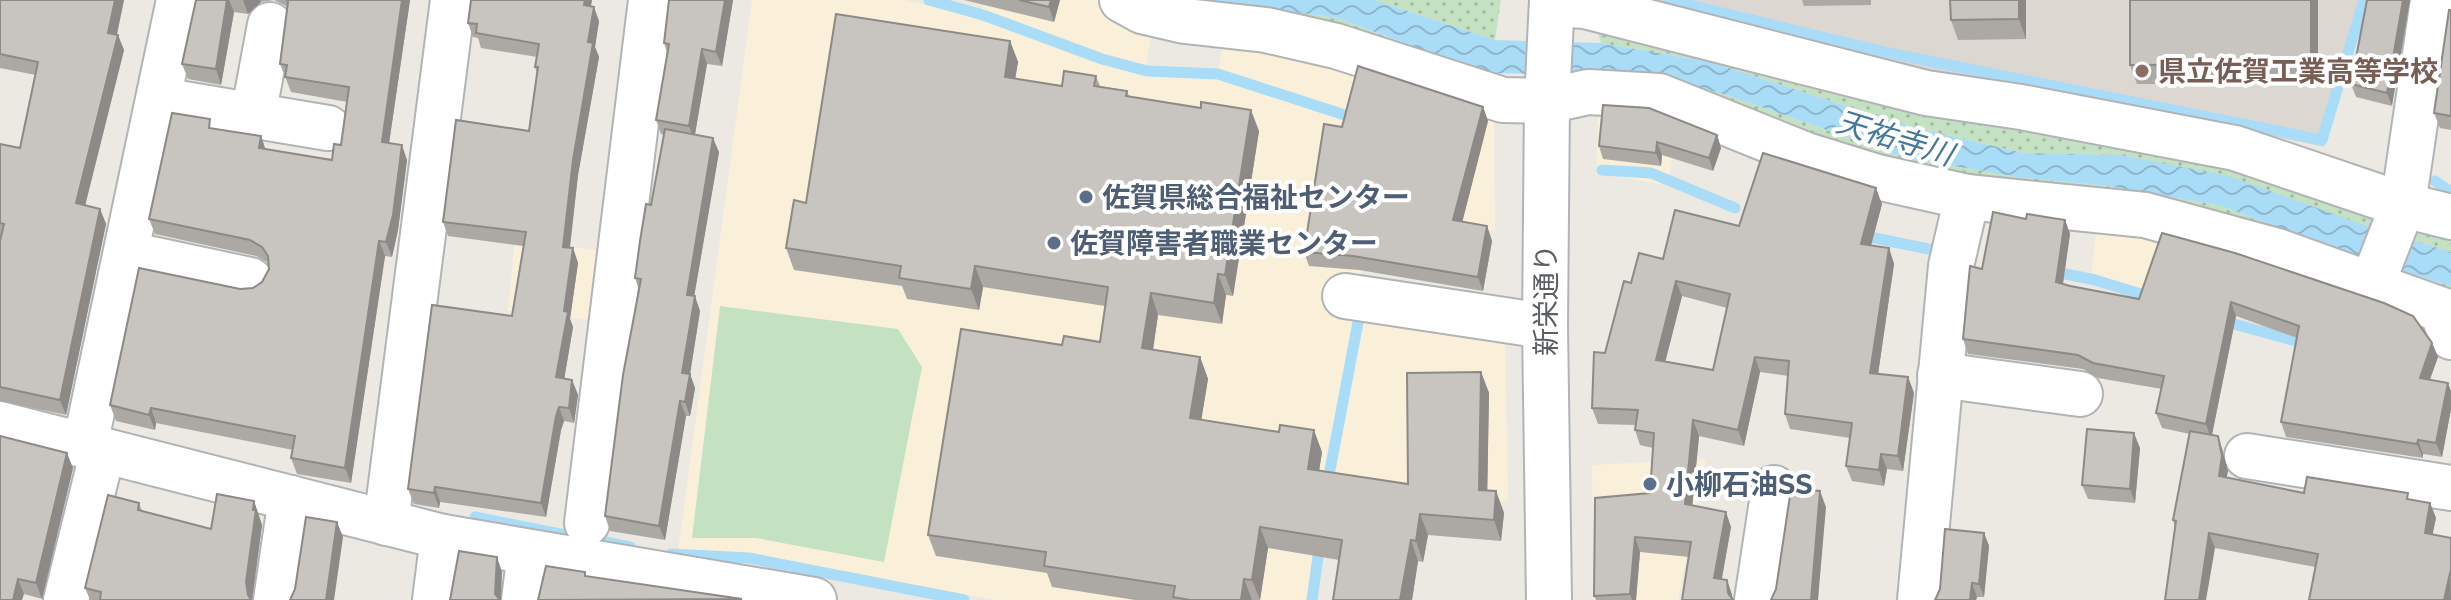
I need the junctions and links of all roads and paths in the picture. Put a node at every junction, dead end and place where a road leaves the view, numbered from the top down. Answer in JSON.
{"nodes":[{"id":1,"x":179,"y":0,"type":"edge"},
{"id":2,"x":453,"y":0,"type":"edge"},
{"id":3,"x":651,"y":0,"type":"edge"},
{"id":4,"x":1122,"y":0,"type":"edge"},
{"id":5,"x":2433,"y":0,"type":"edge"},
{"id":6,"x":1552,"y":2,"type":"edge"},
{"id":7,"x":270,"y":25,"type":"dead end"},
{"id":8,"x":160,"y":100,"type":"junction"},
{"id":9,"x":1547,"y":101,"type":"junction"},
{"id":10,"x":253,"y":116,"type":"junction"},
{"id":11,"x":328,"y":128,"type":"dead end"},
{"id":12,"x":1967,"y":197,"type":"junction"},
{"id":13,"x":2403,"y":205,"type":"junction"},
{"id":14,"x":2451,"y":217,"type":"edge"},
{"id":15,"x":128,"y":254,"type":"junction"},
{"id":16,"x":250,"y":280,"type":"dead end"},
{"id":17,"x":2372,"y":284,"type":"junction"},
{"id":18,"x":1345,"y":296,"type":"dead end"},
{"id":19,"x":1545,"y":326,"type":"junction"},
{"id":20,"x":2451,"y":337,"type":"edge"},
{"id":21,"x":1940,"y":375,"type":"junction"},
{"id":22,"x":2080,"y":394,"type":"dead end"},
{"id":23,"x":0,"y":424,"type":"edge"},
{"id":24,"x":94,"y":448,"type":"junction"},
{"id":25,"x":2247,"y":456,"type":"dead end"},
{"id":26,"x":1774,"y":488,"type":"dead end"},
{"id":27,"x":2451,"y":488,"type":"edge"},
{"id":28,"x":291,"y":498,"type":"junction"},
{"id":29,"x":386,"y":523,"type":"junction"},
{"id":30,"x":587,"y":523,"type":"dead end"},
{"id":31,"x":443,"y":537,"type":"junction"},
{"id":32,"x":530,"y":552,"type":"junction"},
{"id":33,"x":696,"y":590,"type":"edge"},
{"id":34,"x":66,"y":600,"type":"edge"},
{"id":35,"x":276,"y":600,"type":"edge"},
{"id":36,"x":435,"y":600,"type":"edge"},
{"id":37,"x":524,"y":600,"type":"edge"},
{"id":38,"x":814,"y":600,"type":"edge"},
{"id":39,"x":1549,"y":600,"type":"edge"},
{"id":40,"x":1757,"y":600,"type":"edge"},
{"id":41,"x":1920,"y":600,"type":"edge"}],
"edges":[{"from":1,"to":8,"type":"street"},
{"from":2,"to":29,"type":"street"},
{"from":3,"to":30,"type":"street"},
{"from":4,"to":9,"type":"street"},
{"from":5,"to":13,"type":"street"},
{"from":6,"to":9,"type":"street","name":"新栄通り"},
{"from":6,"to":13,"type":"street"},
{"from":7,"to":10,"type":"street"},
{"from":8,"to":10,"type":"street"},
{"from":8,"to":15,"type":"street"},
{"from":9,"to":12,"type":"street"},
{"from":9,"to":19,"type":"street","name":"新栄通り"},
{"from":10,"to":11,"type":"street"},
{"from":12,"to":17,"type":"street"},
{"from":12,"to":21,"type":"street"},
{"from":13,"to":14,"type":"street"},
{"from":13,"to":17,"type":"street"},
{"from":15,"to":16,"type":"street"},
{"from":15,"to":24,"type":"street"},
{"from":17,"to":20,"type":"street"},
{"from":18,"to":19,"type":"street"},
{"from":19,"to":39,"type":"street","name":"新栄通り"},
{"from":21,"to":22,"type":"street"},
{"from":21,"to":41,"type":"street"},
{"from":23,"to":24,"type":"street"},
{"from":24,"to":28,"type":"street"},
{"from":24,"to":34,"type":"street"},
{"from":25,"to":27,"type":"street"},
{"from":26,"to":40,"type":"street"},
{"from":28,"to":29,"type":"street"},
{"from":28,"to":35,"type":"street"},
{"from":29,"to":31,"type":"street"},
{"from":31,"to":32,"type":"street"},
{"from":31,"to":36,"type":"street"},
{"from":32,"to":33,"type":"street"},
{"from":32,"to":37,"type":"street"},
{"from":33,"to":38,"type":"street"}]}
